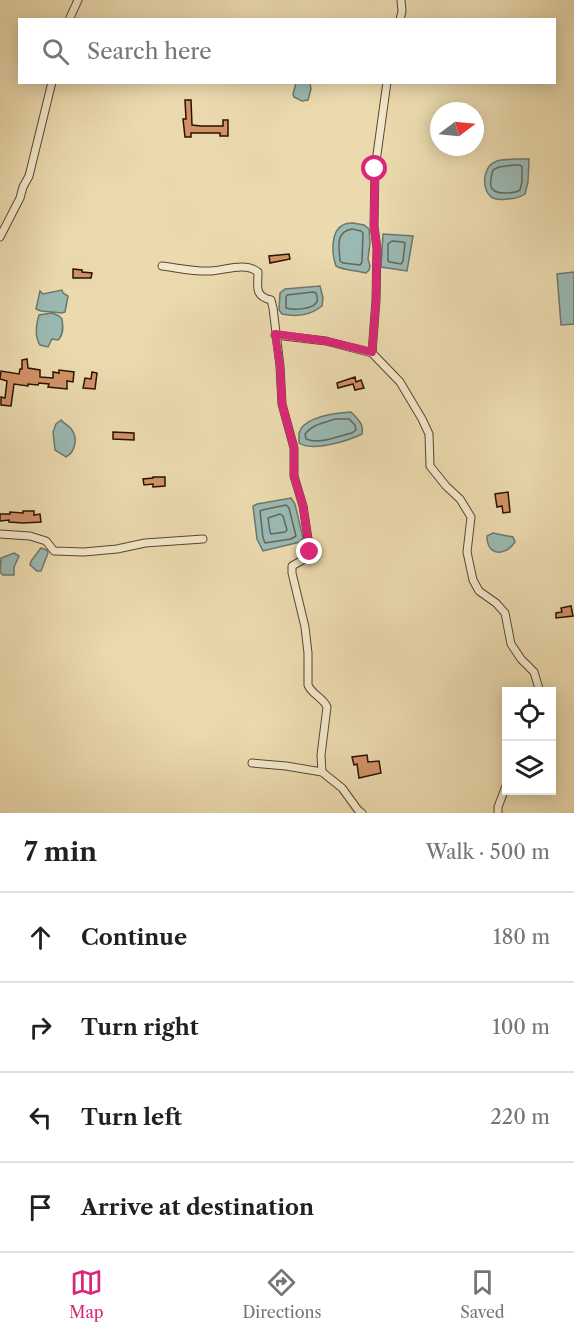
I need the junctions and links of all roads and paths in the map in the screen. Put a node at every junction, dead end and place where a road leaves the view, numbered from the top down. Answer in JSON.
{"nodes":[{"id":1,"x":78,"y":0,"type":"edge"},
{"id":2,"x":401,"y":0,"type":"edge"},
{"id":3,"x":70,"y":18,"type":"edge"},
{"id":4,"x":400,"y":18,"type":"edge"},
{"id":5,"x":52,"y":84,"type":"edge"},
{"id":6,"x":387,"y":84,"type":"edge"},
{"id":7,"x":0,"y":237,"type":"edge"},
{"id":8,"x":162,"y":266,"type":"dead end"},
{"id":9,"x":275,"y":334,"type":"junction"},
{"id":10,"x":372,"y":352,"type":"junction"},
{"id":11,"x":0,"y":534,"type":"edge"},
{"id":12,"x":203,"y":539,"type":"dead end"},
{"id":13,"x":538,"y":687,"type":"edge"},
{"id":14,"x":252,"y":762,"type":"dead end"},
{"id":15,"x":322,"y":771,"type":"junction"},
{"id":16,"x":503,"y":795,"type":"edge"},
{"id":17,"x":362,"y":813,"type":"edge"},
{"id":18,"x":498,"y":813,"type":"edge"}],
"edges":[{"from":1,"to":3,"type":"street"},
{"from":2,"to":4,"type":"street"},
{"from":5,"to":7,"type":"street"},
{"from":6,"to":10,"type":"street"},
{"from":8,"to":9,"type":"street"},
{"from":9,"to":10,"type":"street"},
{"from":9,"to":15,"type":"street"},
{"from":10,"to":13,"type":"street"},
{"from":11,"to":12,"type":"street"},
{"from":14,"to":15,"type":"street"},
{"from":15,"to":17,"type":"street"},
{"from":16,"to":18,"type":"street"}]}
